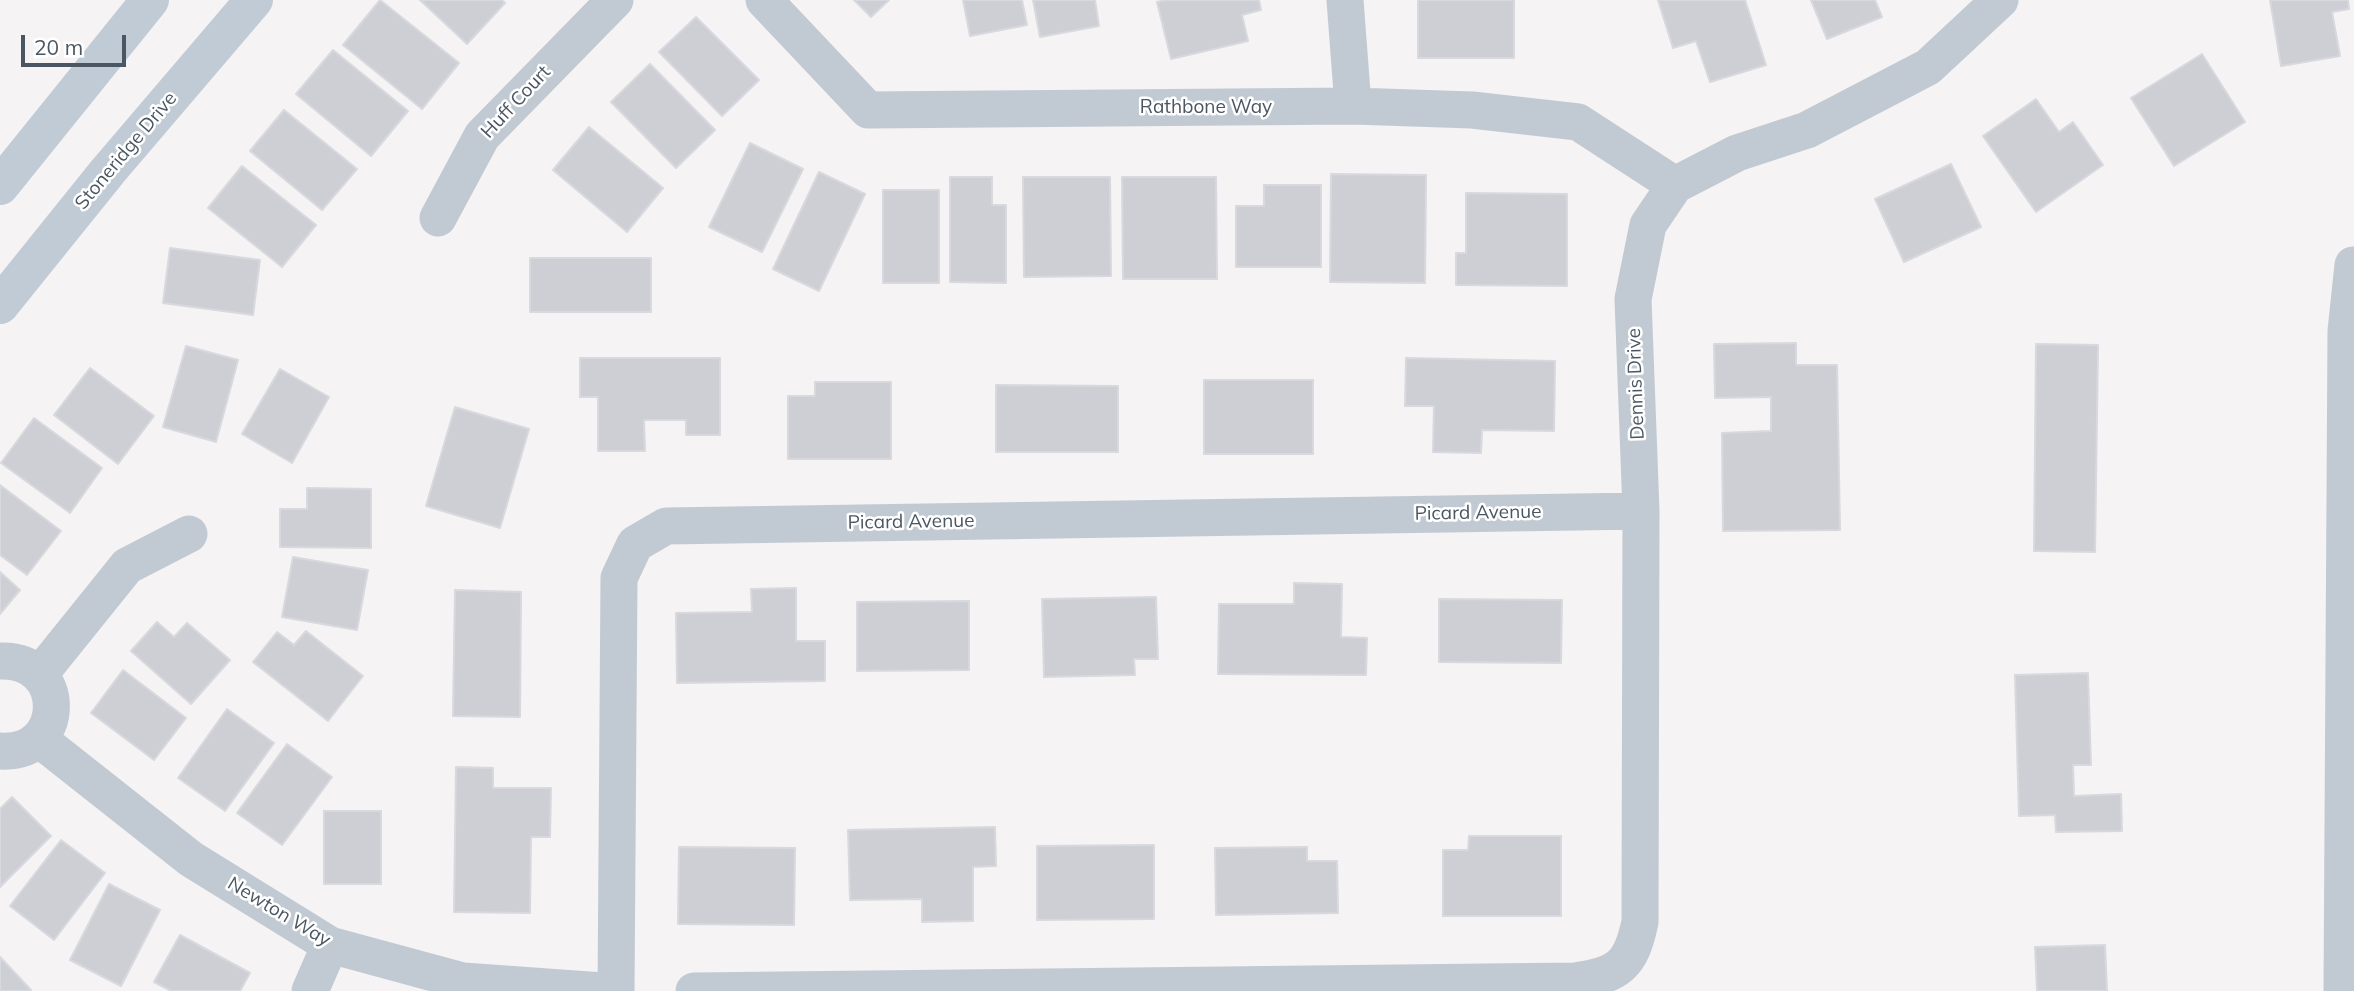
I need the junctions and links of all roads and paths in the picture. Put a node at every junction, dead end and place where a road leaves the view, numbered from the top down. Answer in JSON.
{"nodes":[{"id":1,"x":150,"y":0,"type":"edge"},
{"id":2,"x":254,"y":0,"type":"edge"},
{"id":3,"x":615,"y":0,"type":"edge"},
{"id":4,"x":764,"y":0,"type":"edge"},
{"id":5,"x":1345,"y":0,"type":"edge"},
{"id":6,"x":2000,"y":0,"type":"edge"},
{"id":7,"x":1353,"y":106,"type":"junction"},
{"id":8,"x":1675,"y":185,"type":"junction"},
{"id":9,"x":0,"y":186,"type":"edge"},
{"id":10,"x":438,"y":218,"type":"dead end"},
{"id":11,"x":2353,"y":265,"type":"edge"},
{"id":12,"x":0,"y":304,"type":"edge"},
{"id":13,"x":1642,"y":511,"type":"junction"},
{"id":14,"x":189,"y":534,"type":"dead end"},
{"id":15,"x":0,"y":661,"type":"edge"},
{"id":16,"x":40,"y":674,"type":"junction"},
{"id":17,"x":39,"y":739,"type":"junction"},
{"id":18,"x":0,"y":751,"type":"edge"},
{"id":19,"x":330,"y":945,"type":"junction"},
{"id":20,"x":1377,"y":987,"type":"edge"},
{"id":21,"x":310,"y":991,"type":"edge"},
{"id":22,"x":603,"y":991,"type":"edge"},
{"id":23,"x":616,"y":991,"type":"edge"},
{"id":24,"x":694,"y":991,"type":"edge"},
{"id":25,"x":2342,"y":991,"type":"edge"}],
"edges":[{"from":1,"to":9,"type":"main road"},
{"from":2,"to":12,"type":"main road","name":"Stoneridge Drive"},
{"from":3,"to":10,"type":"street","name":"Huff Court"},
{"from":4,"to":7,"type":"street","name":"Rathbone Way"},
{"from":5,"to":7,"type":"street"},
{"from":6,"to":8,"type":"street","name":"Dennis Drive"},
{"from":7,"to":8,"type":"street","name":"Rathbone Way"},
{"from":8,"to":13,"type":"street","name":"Dennis Drive"},
{"from":11,"to":25,"type":"street"},
{"from":13,"to":20,"type":"street","name":"Dennis Drive"},
{"from":13,"to":23,"type":"street","name":"Picard Avenue"},
{"from":14,"to":16,"type":"street"},
{"from":15,"to":16,"type":"street"},
{"from":16,"to":17,"type":"street"},
{"from":17,"to":18,"type":"street"},
{"from":17,"to":19,"type":"street","name":"Newton Way"},
{"from":19,"to":21,"type":"street"},
{"from":19,"to":22,"type":"street","name":"Newton Way"},
{"from":20,"to":24,"type":"street"}]}
